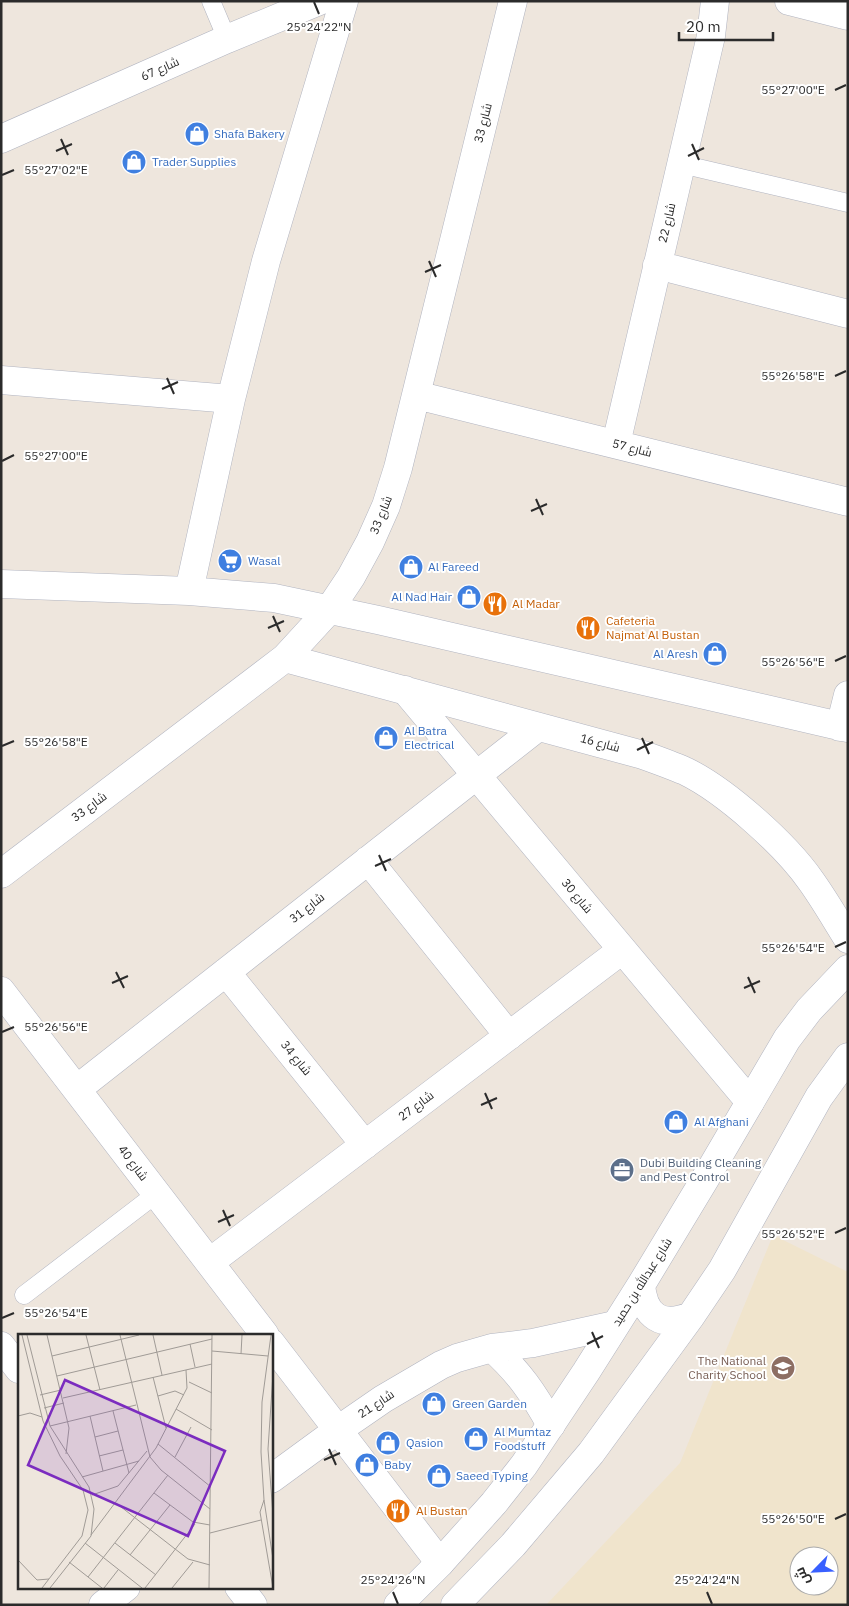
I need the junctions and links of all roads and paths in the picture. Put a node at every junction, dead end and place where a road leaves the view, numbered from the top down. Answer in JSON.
{"nodes":[{"id":1,"x":211,"y":1,"type":"edge"},
{"id":2,"x":319,"y":1,"type":"edge"},
{"id":3,"x":344,"y":1,"type":"edge"},
{"id":4,"x":513,"y":1,"type":"edge"},
{"id":5,"x":715,"y":1,"type":"edge"},
{"id":6,"x":789,"y":1,"type":"edge"},
{"id":7,"x":848,"y":16,"type":"edge"},
{"id":8,"x":227,"y":39,"type":"junction"},
{"id":9,"x":1,"y":139,"type":"edge"},
{"id":10,"x":681,"y":164,"type":"junction"},
{"id":11,"x":848,"y":203,"type":"edge"},
{"id":12,"x":657,"y":265,"type":"junction"},
{"id":13,"x":848,"y":314,"type":"edge"},
{"id":14,"x":1,"y":380,"type":"edge"},
{"id":15,"x":416,"y":395,"type":"junction"},
{"id":16,"x":231,"y":399,"type":"junction"},
{"id":17,"x":616,"y":444,"type":"junction"},
{"id":18,"x":848,"y":502,"type":"edge"},
{"id":19,"x":14,"y":585,"type":"edge"},
{"id":20,"x":189,"y":591,"type":"junction"},
{"id":21,"x":1,"y":604,"type":"edge"},
{"id":22,"x":329,"y":610,"type":"junction"},
{"id":23,"x":285,"y":658,"type":"junction"},
{"id":24,"x":405,"y":690,"type":"junction"},
{"id":25,"x":848,"y":695,"type":"edge"},
{"id":26,"x":538,"y":727,"type":"junction"},
{"id":27,"x":844,"y":727,"type":"edge"},
{"id":28,"x":476,"y":776,"type":"junction"},
{"id":29,"x":368,"y":860,"type":"junction"},
{"id":30,"x":1,"y":874,"type":"edge"},
{"id":31,"x":848,"y":939,"type":"edge"},
{"id":32,"x":622,"y":950,"type":"junction"},
{"id":33,"x":848,"y":969,"type":"edge"},
{"id":34,"x":226,"y":972,"type":"junction"},
{"id":35,"x":1,"y":991,"type":"edge"},
{"id":36,"x":509,"y":1036,"type":"junction"},
{"id":37,"x":848,"y":1058,"type":"edge"},
{"id":38,"x":76,"y":1089,"type":"junction"},
{"id":39,"x":750,"y":1102,"type":"junction"},
{"id":40,"x":365,"y":1145,"type":"junction"},
{"id":41,"x":156,"y":1194,"type":"junction"},
{"id":42,"x":210,"y":1262,"type":"junction"},
{"id":43,"x":641,"y":1285,"type":"junction"},
{"id":44,"x":24,"y":1295,"type":"dead end"},
{"id":45,"x":691,"y":1316,"type":"junction"},
{"id":46,"x":615,"y":1325,"type":"junction"},
{"id":47,"x":264,"y":1334,"type":"edge"},
{"id":48,"x":272,"y":1344,"type":"edge"},
{"id":49,"x":1,"y":1346,"type":"edge"},
{"id":50,"x":492,"y":1348,"type":"junction"},
{"id":51,"x":18,"y":1368,"type":"edge"},
{"id":52,"x":551,"y":1426,"type":"junction"},
{"id":53,"x":338,"y":1430,"type":"junction"},
{"id":54,"x":272,"y":1478,"type":"edge"},
{"id":55,"x":440,"y":1563,"type":"junction"},
{"id":56,"x":125,"y":1588,"type":"edge"},
{"id":57,"x":240,"y":1588,"type":"edge"},
{"id":58,"x":103,"y":1605,"type":"edge"},
{"id":59,"x":253,"y":1605,"type":"edge"},
{"id":60,"x":398,"y":1605,"type":"edge"},
{"id":61,"x":455,"y":1605,"type":"edge"}],
"edges":[{"from":1,"to":8,"type":"lane"},
{"from":2,"to":8,"type":"street","name":"شارع 67"},
{"from":3,"to":16,"type":"street"},
{"from":4,"to":15,"type":"street","name":"شارع 33"},
{"from":5,"to":10,"type":"street","name":"شارع 22"},
{"from":6,"to":7,"type":"street"},
{"from":8,"to":9,"type":"street","name":"شارع 67"},
{"from":10,"to":11,"type":"lane"},
{"from":10,"to":12,"type":"street","name":"شارع 22"},
{"from":12,"to":13,"type":"street"},
{"from":12,"to":17,"type":"street","name":"شارع 22"},
{"from":14,"to":16,"type":"street"},
{"from":15,"to":17,"type":"street","name":"شارع 57"},
{"from":15,"to":22,"type":"street","name":"شارع 33"},
{"from":16,"to":20,"type":"street"},
{"from":17,"to":18,"type":"street","name":"شارع 57"},
{"from":19,"to":20,"type":"street"},
{"from":19,"to":21,"type":"street"},
{"from":20,"to":22,"type":"street"},
{"from":22,"to":23,"type":"street","name":"شارع 33"},
{"from":22,"to":27,"type":"street"},
{"from":23,"to":24,"type":"street","name":"شارع 16"},
{"from":23,"to":30,"type":"street","name":"شارع 33"},
{"from":24,"to":26,"type":"street","name":"شارع 16"},
{"from":24,"to":28,"type":"street","name":"شارع 30"},
{"from":25,"to":27,"type":"street"},
{"from":26,"to":28,"type":"street","name":"شارع 31"},
{"from":26,"to":31,"type":"street","name":"شارع 16"},
{"from":28,"to":29,"type":"street","name":"شارع 31"},
{"from":28,"to":32,"type":"street","name":"شارع 30"},
{"from":29,"to":34,"type":"street","name":"شارع 31"},
{"from":29,"to":36,"type":"street"},
{"from":32,"to":36,"type":"street","name":"شارع 27"},
{"from":32,"to":39,"type":"street","name":"شارع 30"},
{"from":33,"to":39,"type":"street","name":"شارع عبدالله بن حميد"},
{"from":34,"to":38,"type":"street","name":"شارع 31"},
{"from":34,"to":40,"type":"street","name":"شارع 34"},
{"from":35,"to":38,"type":"street","name":"شارع 40"},
{"from":36,"to":40,"type":"street","name":"شارع 27"},
{"from":37,"to":45,"type":"street"},
{"from":38,"to":41,"type":"street","name":"شارع 40"},
{"from":39,"to":43,"type":"street","name":"شارع عبدالله بن حميد"},
{"from":40,"to":42,"type":"street","name":"شارع 27"},
{"from":41,"to":42,"type":"street","name":"شارع 40"},
{"from":41,"to":44,"type":"lane"},
{"from":42,"to":47,"type":"street","name":"شارع 40"},
{"from":43,"to":45,"type":"street"},
{"from":43,"to":46,"type":"street","name":"شارع عبدالله بن حميد"},
{"from":45,"to":61,"type":"street"},
{"from":46,"to":50,"type":"street","name":"شارع 21"},
{"from":46,"to":52,"type":"street","name":"شارع عبدالله بن حميد"},
{"from":48,"to":53,"type":"street"},
{"from":49,"to":51,"type":"street"},
{"from":50,"to":52,"type":"street"},
{"from":50,"to":53,"type":"street","name":"شارع 21"},
{"from":52,"to":55,"type":"street","name":"شارع عبدالله بن حميد"},
{"from":53,"to":54,"type":"street","name":"شارع 21"},
{"from":53,"to":55,"type":"street"},
{"from":55,"to":60,"type":"street","name":"شارع عبدالله بن حميد"},
{"from":56,"to":58,"type":"street"},
{"from":57,"to":59,"type":"street"}]}
